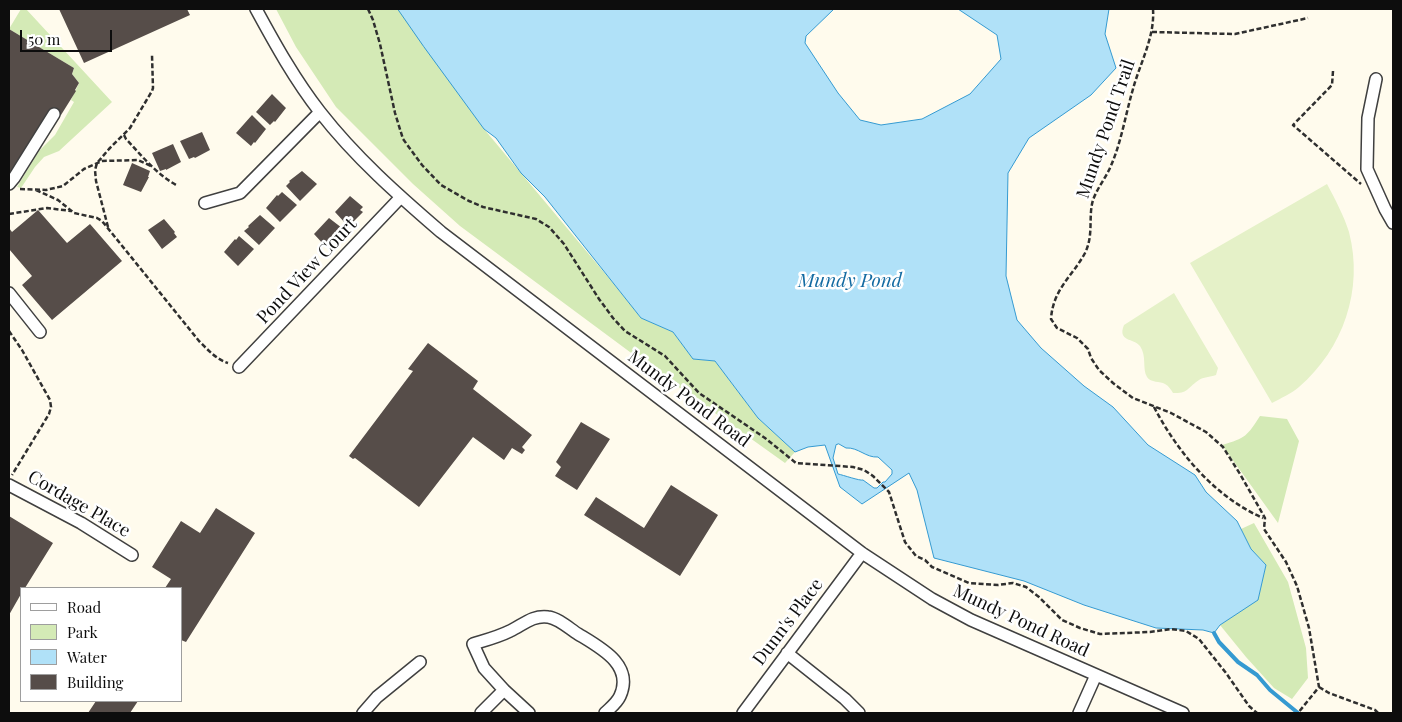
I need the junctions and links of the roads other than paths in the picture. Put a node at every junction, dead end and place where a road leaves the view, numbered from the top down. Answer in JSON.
{"nodes":[{"id":1,"x":256,"y":9,"type":"edge"},
{"id":2,"x":1376,"y":79,"type":"dead end"},
{"id":3,"x":320,"y":112,"type":"junction"},
{"id":4,"x":54,"y":114,"type":"dead end"},
{"id":5,"x":12,"y":186,"type":"edge"},
{"id":6,"x":401,"y":197,"type":"junction"},
{"id":7,"x":205,"y":203,"type":"dead end"},
{"id":8,"x":1393,"y":223,"type":"edge"},
{"id":9,"x":9,"y":293,"type":"edge"},
{"id":10,"x":40,"y":332,"type":"dead end"},
{"id":11,"x":239,"y":368,"type":"road end"},
{"id":12,"x":9,"y":485,"type":"edge"},
{"id":13,"x":862,"y":553,"type":"junction"},
{"id":14,"x":132,"y":555,"type":"dead end"},
{"id":15,"x":787,"y":653,"type":"junction"},
{"id":16,"x":420,"y":662,"type":"dead end"},
{"id":17,"x":1096,"y":675,"type":"junction"},
{"id":18,"x":504,"y":690,"type":"junction"},
{"id":19,"x":362,"y":713,"type":"edge"},
{"id":20,"x":481,"y":713,"type":"edge"},
{"id":21,"x":529,"y":713,"type":"edge"},
{"id":22,"x":605,"y":713,"type":"edge"},
{"id":23,"x":743,"y":713,"type":"edge"},
{"id":24,"x":859,"y":713,"type":"edge"},
{"id":25,"x":1079,"y":713,"type":"edge"},
{"id":26,"x":1183,"y":713,"type":"edge"}],
"edges":[{"from":1,"to":3,"type":"street","name":"Mundy Pond Road"},
{"from":2,"to":8,"type":"street"},
{"from":3,"to":6,"type":"street","name":"Mundy Pond Road"},
{"from":3,"to":7,"type":"street"},
{"from":4,"to":5,"type":"street"},
{"from":6,"to":11,"type":"street","name":"Pond View Court"},
{"from":6,"to":13,"type":"street","name":"Mundy Pond Road"},
{"from":9,"to":10,"type":"street"},
{"from":12,"to":14,"type":"street","name":"Cordage Place"},
{"from":13,"to":15,"type":"street","name":"Dunn's Place"},
{"from":13,"to":17,"type":"street","name":"Mundy Pond Road"},
{"from":15,"to":23,"type":"street","name":"Dunn's Place"},
{"from":15,"to":24,"type":"street"},
{"from":16,"to":19,"type":"street"},
{"from":17,"to":25,"type":"street"},
{"from":17,"to":26,"type":"street","name":"Mundy Pond Road"},
{"from":18,"to":20,"type":"street"},
{"from":18,"to":21,"type":"street"},
{"from":18,"to":22,"type":"street"}]}
